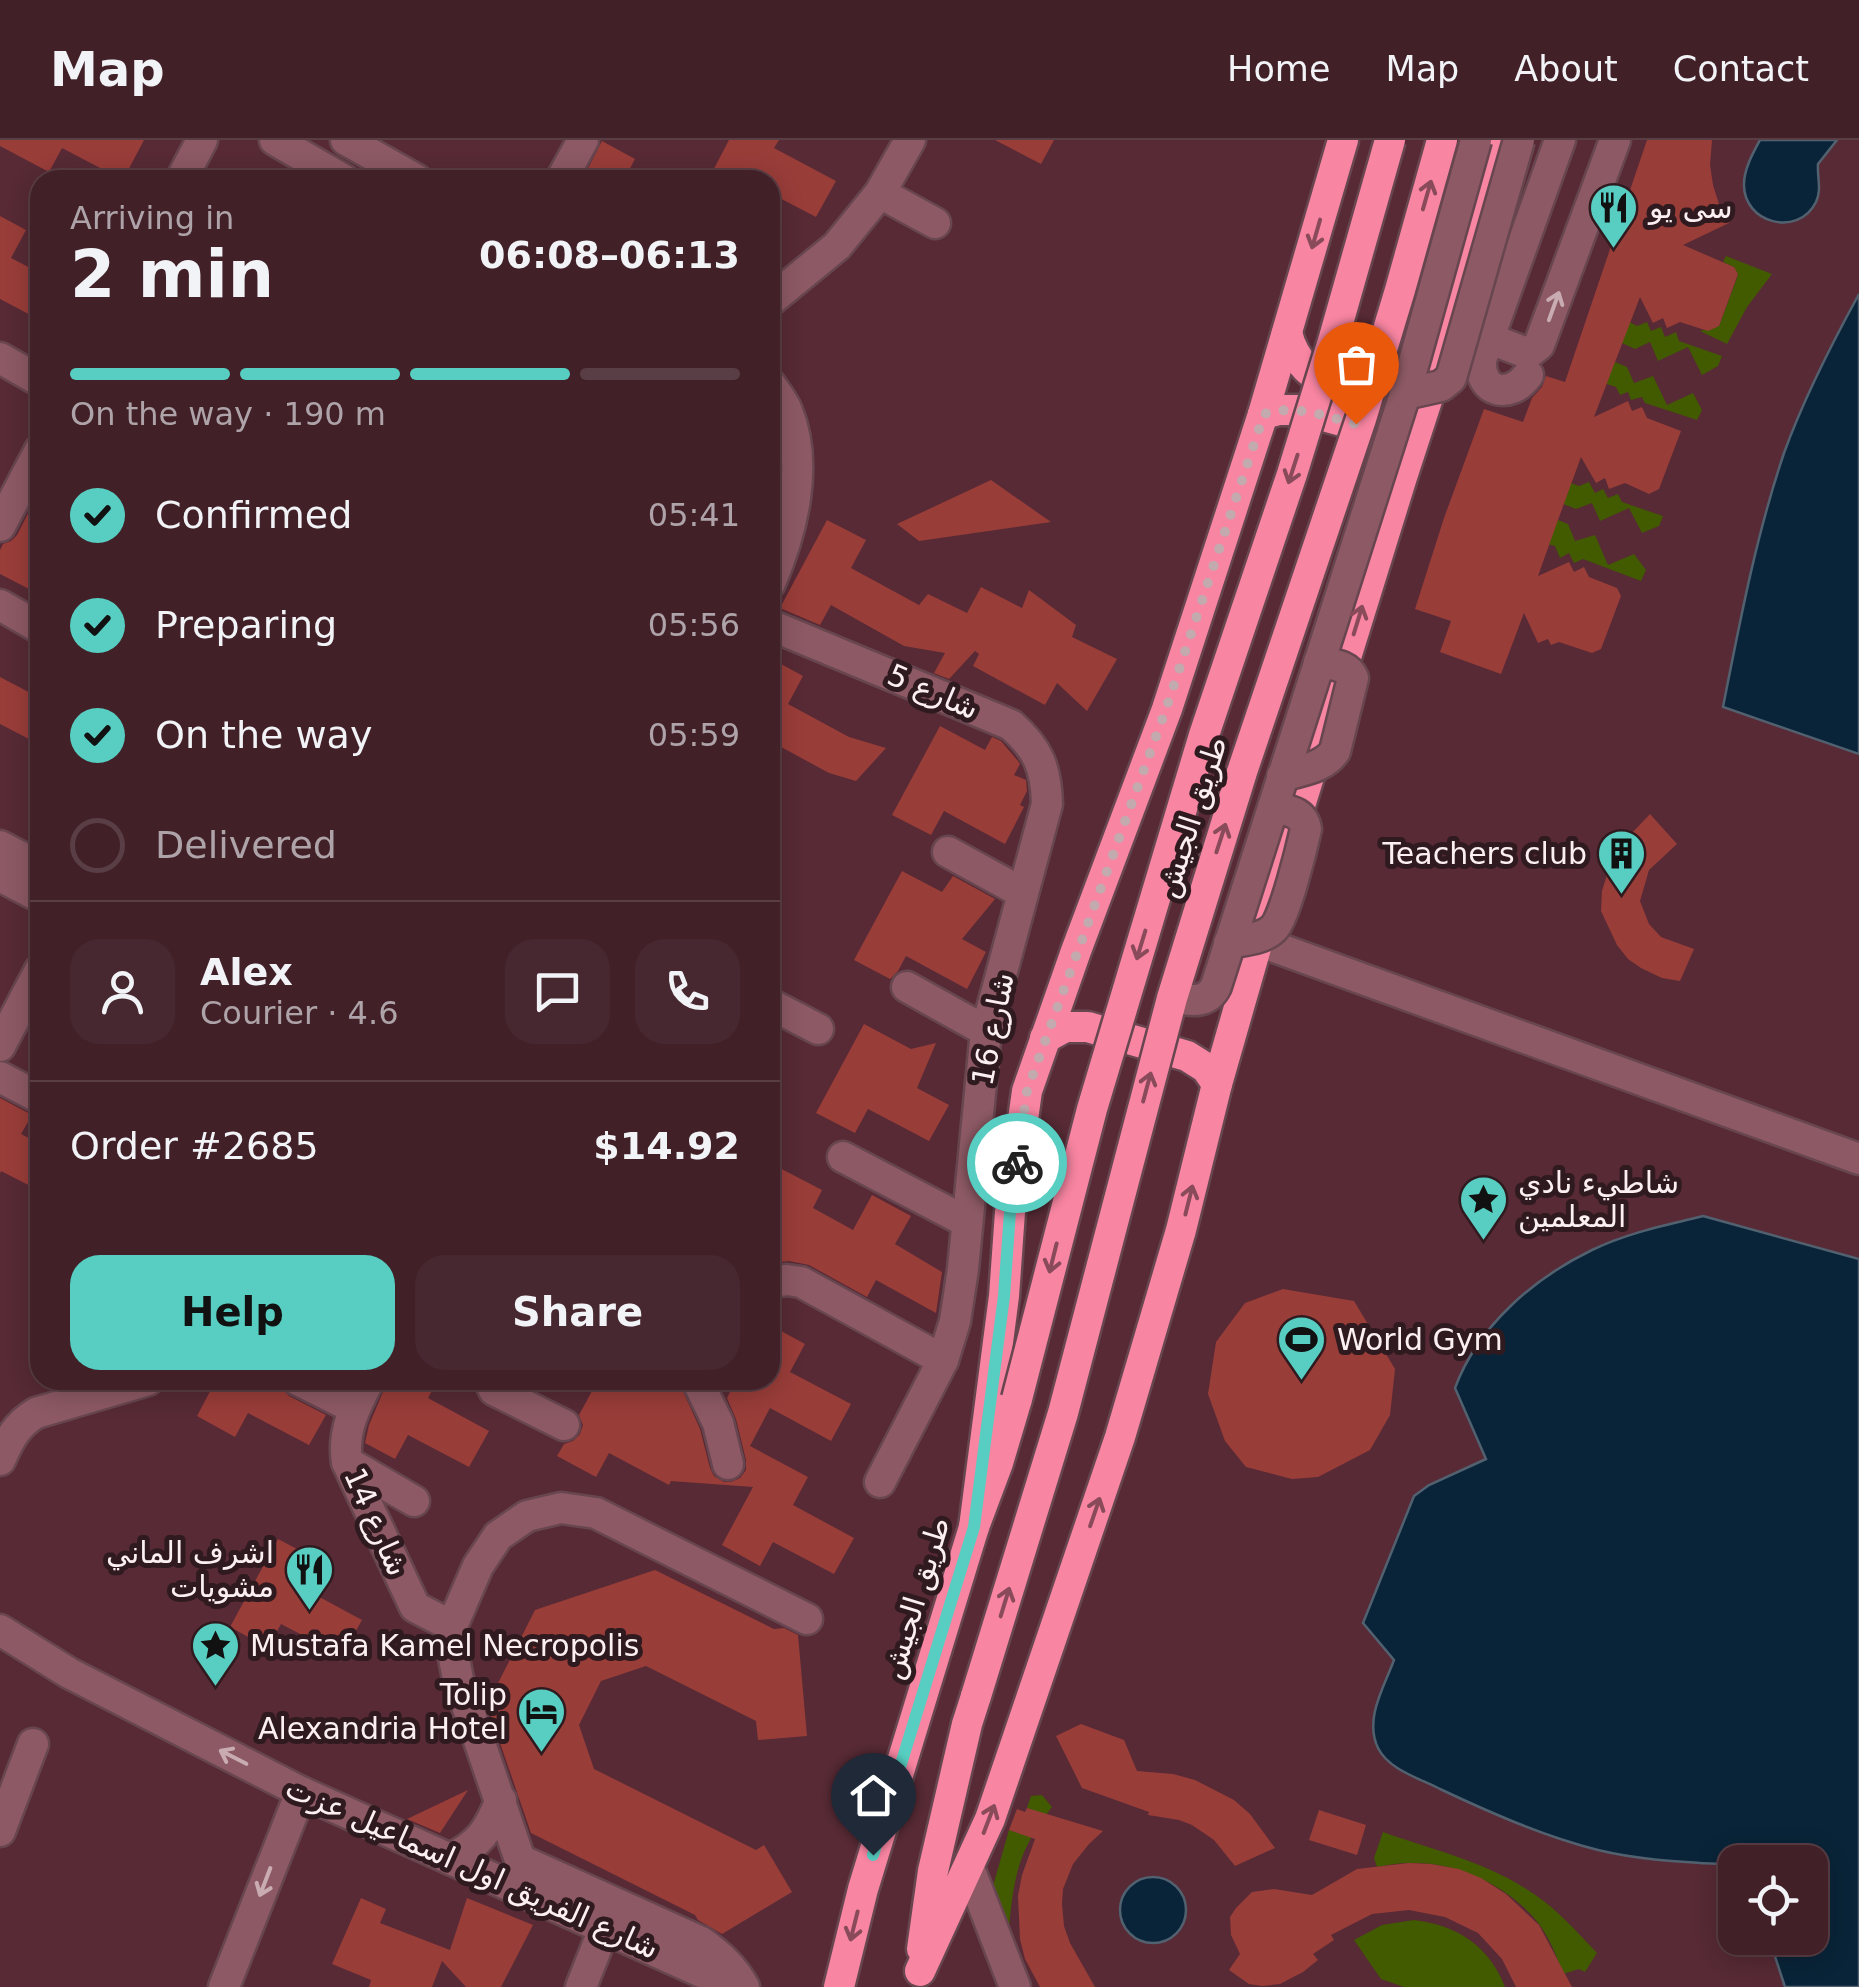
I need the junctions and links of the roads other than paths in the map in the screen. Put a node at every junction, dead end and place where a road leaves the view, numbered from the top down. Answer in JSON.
{"nodes":[{"id":1,"x":202,"y":140,"type":"edge"},
{"id":2,"x":275,"y":140,"type":"edge"},
{"id":3,"x":583,"y":140,"type":"edge"},
{"id":4,"x":910,"y":140,"type":"edge"},
{"id":5,"x":1343,"y":140,"type":"edge"},
{"id":6,"x":1390,"y":140,"type":"edge"},
{"id":7,"x":1442,"y":140,"type":"edge"},
{"id":8,"x":1476,"y":140,"type":"edge"},
{"id":9,"x":1502,"y":140,"type":"edge"},
{"id":10,"x":1519,"y":140,"type":"edge"},
{"id":11,"x":1560,"y":140,"type":"edge"},
{"id":12,"x":1615,"y":140,"type":"edge"},
{"id":13,"x":356,"y":146,"type":"edge"},
{"id":14,"x":186,"y":170,"type":"edge"},
{"id":15,"x":329,"y":170,"type":"edge"},
{"id":16,"x":399,"y":170,"type":"edge"},
{"id":17,"x":566,"y":170,"type":"edge"},
{"id":18,"x":880,"y":193,"type":"junction"},
{"id":19,"x":934,"y":223,"type":"dead end"},
{"id":20,"x":780,"y":293,"type":"edge"},
{"id":21,"x":1459,"y":295,"type":"junction"},
{"id":22,"x":1493,"y":324,"type":"junction"},
{"id":23,"x":1288,"y":333,"type":"junction"},
{"id":24,"x":0,"y":358,"type":"edge"},
{"id":25,"x":30,"y":375,"type":"edge"},
{"id":26,"x":1528,"y":375,"type":"dead end"},
{"id":27,"x":1418,"y":391,"type":"junction"},
{"id":28,"x":780,"y":399,"type":"edge"},
{"id":29,"x":1264,"y":414,"type":"junction"},
{"id":30,"x":30,"y":471,"type":"edge"},
{"id":31,"x":798,"y":473,"type":"junction"},
{"id":32,"x":1402,"y":477,"type":"junction"},
{"id":33,"x":780,"y":508,"type":"edge"},
{"id":34,"x":0,"y":526,"type":"edge"},
{"id":35,"x":780,"y":554,"type":"edge"},
{"id":36,"x":0,"y":605,"type":"edge"},
{"id":37,"x":30,"y":622,"type":"edge"},
{"id":38,"x":780,"y":629,"type":"edge"},
{"id":39,"x":1318,"y":662,"type":"junction"},
{"id":40,"x":1282,"y":776,"type":"junction"},
{"id":41,"x":1047,"y":804,"type":"joint"},
{"id":42,"x":1273,"y":807,"type":"junction"},
{"id":43,"x":0,"y":846,"type":"edge"},
{"id":44,"x":948,"y":852,"type":"dead end"},
{"id":45,"x":30,"y":861,"type":"edge"},
{"id":46,"x":0,"y":876,"type":"edge"},
{"id":47,"x":30,"y":892,"type":"edge"},
{"id":48,"x":1023,"y":893,"type":"junction"},
{"id":49,"x":1244,"y":942,"type":"junction"},
{"id":50,"x":907,"y":987,"type":"dead end"},
{"id":51,"x":30,"y":989,"type":"edge"},
{"id":52,"x":1172,"y":998,"type":"junction"},
{"id":53,"x":780,"y":1009,"type":"edge"},
{"id":54,"x":818,"y":1029,"type":"dead end"},
{"id":55,"x":986,"y":1031,"type":"junction"},
{"id":56,"x":1045,"y":1038,"type":"junction"},
{"id":57,"x":0,"y":1046,"type":"edge"},
{"id":58,"x":0,"y":1077,"type":"edge"},
{"id":59,"x":1217,"y":1084,"type":"junction"},
{"id":60,"x":30,"y":1093,"type":"edge"},
{"id":61,"x":843,"y":1157,"type":"dead end"},
{"id":62,"x":1859,"y":1160,"type":"edge"},
{"id":63,"x":967,"y":1222,"type":"junction"},
{"id":64,"x":780,"y":1281,"type":"edge"},
{"id":65,"x":943,"y":1360,"type":"junction"},
{"id":66,"x":114,"y":1390,"type":"edge"},
{"id":67,"x":318,"y":1390,"type":"edge"},
{"id":68,"x":364,"y":1390,"type":"edge"},
{"id":69,"x":494,"y":1390,"type":"edge"},
{"id":70,"x":704,"y":1390,"type":"edge"},
{"id":71,"x":354,"y":1408,"type":"junction"},
{"id":72,"x":564,"y":1425,"type":"dead end"},
{"id":73,"x":0,"y":1460,"type":"edge"},
{"id":74,"x":347,"y":1462,"type":"junction"},
{"id":75,"x":728,"y":1464,"type":"dead end"},
{"id":76,"x":880,"y":1482,"type":"dead end"},
{"id":77,"x":414,"y":1501,"type":"dead end"},
{"id":78,"x":974,"y":1527,"type":"junction"},
{"id":79,"x":807,"y":1619,"type":"dead end"},
{"id":80,"x":452,"y":1626,"type":"junction"},
{"id":81,"x":0,"y":1630,"type":"edge"},
{"id":82,"x":33,"y":1744,"type":"dead end"},
{"id":83,"x":301,"y":1792,"type":"junction"},
{"id":84,"x":501,"y":1800,"type":"junction"},
{"id":85,"x":0,"y":1832,"type":"edge"},
{"id":86,"x":450,"y":1859,"type":"junction"},
{"id":87,"x":520,"y":1860,"type":"junction"},
{"id":88,"x":969,"y":1868,"type":"junction"},
{"id":89,"x":542,"y":1902,"type":"junction"},
{"id":90,"x":604,"y":1929,"type":"junction"},
{"id":91,"x":1003,"y":1957,"type":"junction"},
{"id":92,"x":919,"y":1979,"type":"edge"},
{"id":93,"x":224,"y":1987,"type":"edge"},
{"id":94,"x":581,"y":1987,"type":"edge"},
{"id":95,"x":735,"y":1987,"type":"edge"},
{"id":96,"x":744,"y":1987,"type":"edge"},
{"id":97,"x":839,"y":1987,"type":"edge"},
{"id":98,"x":993,"y":1987,"type":"edge"},
{"id":99,"x":1015,"y":1987,"type":"edge"}],
"edges":[{"from":1,"to":14,"type":"street"},
{"from":2,"to":15,"type":"street"},
{"from":3,"to":17,"type":"street"},
{"from":4,"to":18,"type":"street"},
{"from":5,"to":23,"type":"highway","one_way":true},
{"from":6,"to":78,"type":"highway","name":"طريق الجيش","one_way":true,"bridge":true},
{"from":52,"to":7,"type":"highway","name":"طريق الجيش","one_way":true,"bridge":true},
{"from":8,"to":27,"type":"street","bridge":true},
{"from":9,"to":21,"type":"highway"},
{"from":10,"to":27,"type":"street","bridge":true},
{"from":11,"to":22,"type":"street"},
{"from":22,"to":12,"type":"street","one_way":true},
{"from":13,"to":16,"type":"street"},
{"from":18,"to":19,"type":"street"},
{"from":18,"to":20,"type":"street"},
{"from":21,"to":22,"type":"street"},
{"from":21,"to":27,"type":"highway"},
{"from":22,"to":26,"type":"street"},
{"from":23,"to":27,"type":"highway"},
{"from":23,"to":29,"type":"highway"},
{"from":24,"to":25,"type":"street"},
{"from":27,"to":32,"type":"highway"},
{"from":27,"to":39,"type":"street","bridge":true},
{"from":28,"to":31,"type":"street"},
{"from":29,"to":32,"type":"highway"},
{"from":29,"to":56,"type":"highway"},
{"from":30,"to":34,"type":"street"},
{"from":31,"to":33,"type":"street"},
{"from":31,"to":35,"type":"street"},
{"from":49,"to":32,"type":"highway","one_way":true},
{"from":36,"to":37,"type":"street"},
{"from":38,"to":41,"type":"street","name":"شارع 5"},
{"from":39,"to":40,"type":"street","bridge":true},
{"from":39,"to":40,"type":"street","bridge":true},
{"from":40,"to":42,"type":"street","bridge":true},
{"from":41,"to":48,"type":"street","name":"شارع 16"},
{"from":42,"to":49,"type":"street","bridge":true},
{"from":42,"to":49,"type":"street","bridge":true},
{"from":43,"to":45,"type":"street"},
{"from":44,"to":48,"type":"street"},
{"from":46,"to":47,"type":"street"},
{"from":48,"to":55,"type":"street","name":"شارع 16"},
{"from":49,"to":52,"type":"street","bridge":true},
{"from":49,"to":59,"type":"highway"},
{"from":49,"to":62,"type":"street"},
{"from":50,"to":55,"type":"street"},
{"from":51,"to":57,"type":"street"},
{"from":92,"to":52,"type":"highway","name":"طريق الجيش","one_way":true,"bridge":true},
{"from":53,"to":54,"type":"street"},
{"from":55,"to":63,"type":"street","name":"شارع 16"},
{"from":56,"to":59,"type":"highway"},
{"from":56,"to":78,"type":"highway"},
{"from":58,"to":60,"type":"street"},
{"from":88,"to":59,"type":"highway","one_way":true},
{"from":61,"to":63,"type":"street"},
{"from":63,"to":65,"type":"street","name":"شارع 16"},
{"from":64,"to":65,"type":"street"},
{"from":65,"to":76,"type":"street","name":"شارع 16"},
{"from":66,"to":73,"type":"street"},
{"from":67,"to":71,"type":"street"},
{"from":68,"to":71,"type":"street","name":"شارع 14"},
{"from":69,"to":72,"type":"street"},
{"from":70,"to":75,"type":"street"},
{"from":71,"to":74,"type":"street","name":"شارع 14"},
{"from":74,"to":77,"type":"street"},
{"from":74,"to":80,"type":"street","name":"شارع 14"},
{"from":78,"to":97,"type":"highway","name":"طريق الجيش","one_way":true},
{"from":79,"to":80,"type":"street"},
{"from":80,"to":84,"type":"street"},
{"from":83,"to":81,"type":"street","name":"شارع الفريق اول اسماعيل عزت","one_way":true},
{"from":82,"to":85,"type":"street"},
{"from":83,"to":86,"type":"street","name":"شارع الفريق اول اسماعيل عزت"},
{"from":83,"to":93,"type":"street","one_way":true},
{"from":84,"to":86,"type":"street"},
{"from":84,"to":87,"type":"street"},
{"from":86,"to":89,"type":"street","name":"شارع الفريق اول اسماعيل عزت"},
{"from":87,"to":89,"type":"street"},
{"from":87,"to":96,"type":"street"},
{"from":88,"to":91,"type":"street"},
{"from":88,"to":92,"type":"highway"},
{"from":89,"to":90,"type":"street","name":"شارع الفريق اول اسماعيل عزت"},
{"from":90,"to":94,"type":"street"},
{"from":90,"to":95,"type":"street","name":"شارع الفريق اول اسماعيل عزت"},
{"from":91,"to":98,"type":"street"},
{"from":91,"to":99,"type":"street"}]}
